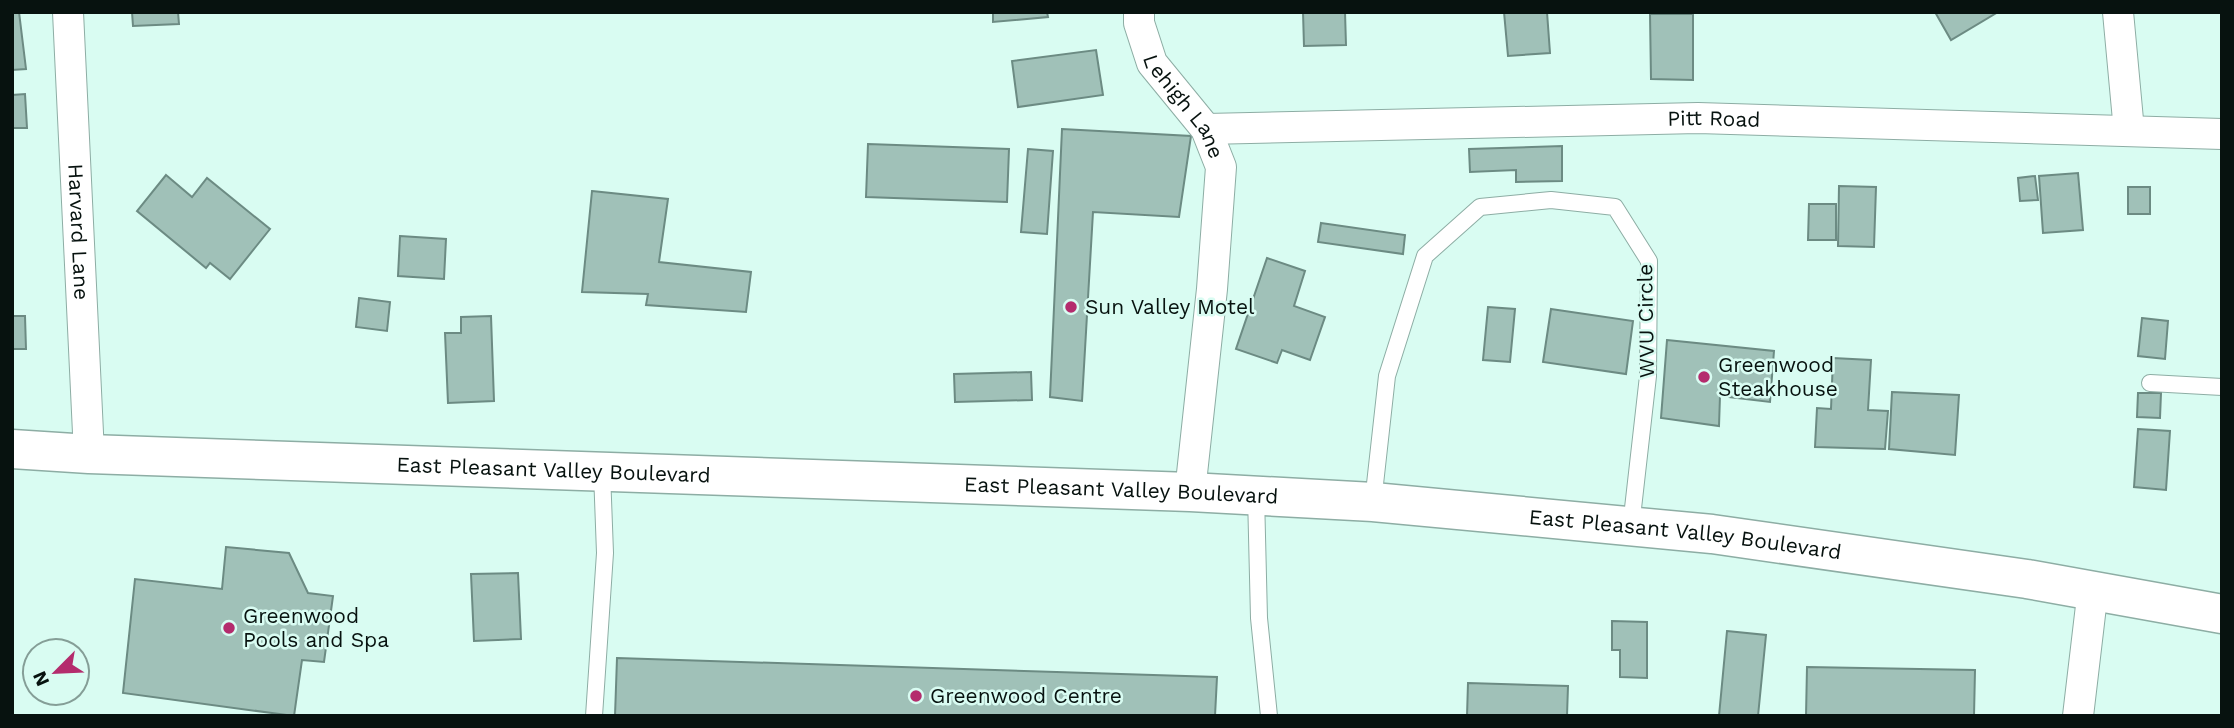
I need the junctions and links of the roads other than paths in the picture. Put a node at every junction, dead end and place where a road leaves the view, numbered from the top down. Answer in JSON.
{"nodes":[{"id":1,"x":68,"y":12,"type":"edge"},
{"id":2,"x":1139,"y":12,"type":"edge"},
{"id":3,"x":2118,"y":12,"type":"edge"},
{"id":4,"x":1206,"y":130,"type":"junction"},
{"id":5,"x":2129,"y":131,"type":"junction"},
{"id":6,"x":2222,"y":134,"type":"edge"},
{"id":7,"x":2150,"y":383,"type":"dead end"},
{"id":8,"x":2222,"y":387,"type":"edge"},
{"id":9,"x":12,"y":449,"type":"edge"},
{"id":10,"x":89,"y":454,"type":"junction"},
{"id":11,"x":602,"y":472,"type":"junction"},
{"id":12,"x":1190,"y":492,"type":"junction"},
{"id":13,"x":1256,"y":495,"type":"junction"},
{"id":14,"x":1373,"y":502,"type":"junction"},
{"id":15,"x":1631,"y":527,"type":"junction"},
{"id":16,"x":2093,"y":589,"type":"junction"},
{"id":17,"x":2222,"y":614,"type":"edge"},
{"id":18,"x":594,"y":716,"type":"edge"},
{"id":19,"x":1269,"y":716,"type":"edge"},
{"id":20,"x":2078,"y":716,"type":"edge"}],
"edges":[{"from":1,"to":10,"type":"street","name":"Harvard Lane"},
{"from":2,"to":4,"type":"street","name":"Lehigh Lane"},
{"from":3,"to":5,"type":"street"},
{"from":4,"to":5,"type":"street","name":"Pitt Road"},
{"from":4,"to":12,"type":"street","name":"Lehigh Lane"},
{"from":5,"to":6,"type":"street","name":"Pitt Road"},
{"from":7,"to":8,"type":"lane"},
{"from":9,"to":10,"type":"main road","name":"East Pleasant Valley Boulevard"},
{"from":10,"to":11,"type":"main road","name":"East Pleasant Valley Boulevard"},
{"from":11,"to":12,"type":"main road","name":"East Pleasant Valley Boulevard"},
{"from":11,"to":18,"type":"lane"},
{"from":12,"to":13,"type":"main road","name":"East Pleasant Valley Boulevard"},
{"from":13,"to":14,"type":"main road","name":"East Pleasant Valley Boulevard"},
{"from":13,"to":19,"type":"lane"},
{"from":14,"to":15,"type":"main road","name":"East Pleasant Valley Boulevard"},
{"from":14,"to":15,"type":"lane","name":"WVU Circle"},
{"from":15,"to":16,"type":"main road","name":"East Pleasant Valley Boulevard"},
{"from":16,"to":17,"type":"main road","name":"East Pleasant Valley Boulevard"},
{"from":16,"to":20,"type":"street"}]}
